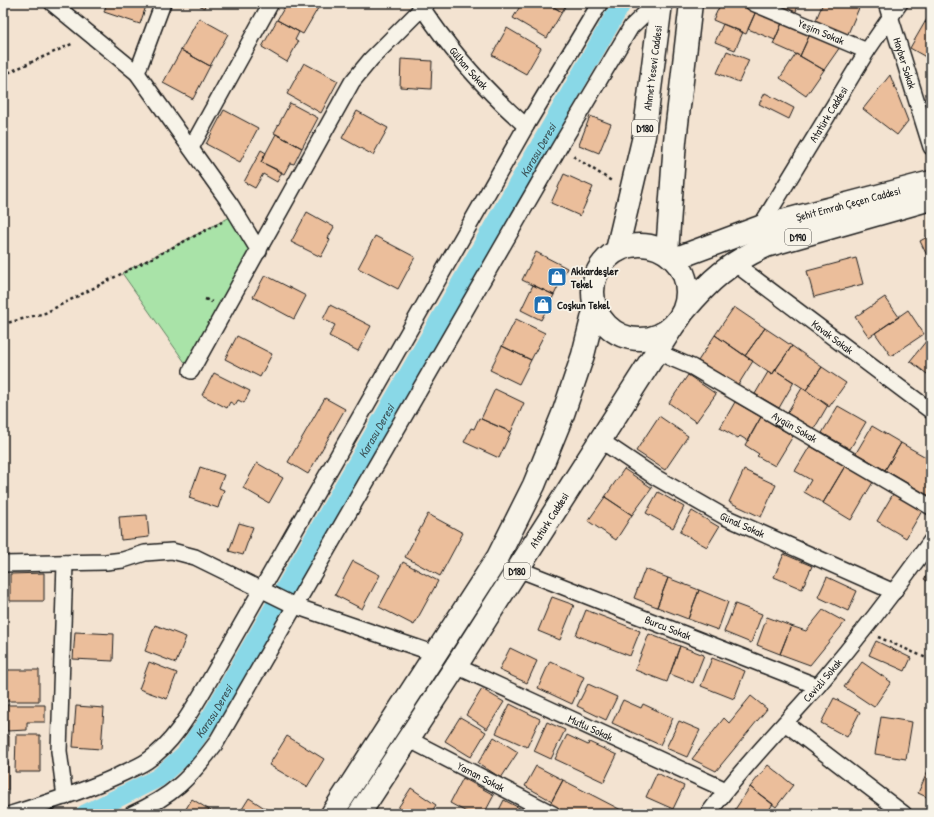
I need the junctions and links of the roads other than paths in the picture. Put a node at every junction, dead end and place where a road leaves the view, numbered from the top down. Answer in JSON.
{"nodes":[{"id":1,"x":52,"y":3,"type":"edge"},
{"id":2,"x":163,"y":3,"type":"edge"},
{"id":3,"x":271,"y":3,"type":"edge"},
{"id":4,"x":600,"y":3,"type":"edge"},
{"id":5,"x":656,"y":3,"type":"edge"},
{"id":6,"x":661,"y":3,"type":"edge"},
{"id":7,"x":691,"y":3,"type":"edge"},
{"id":8,"x":753,"y":3,"type":"edge"},
{"id":9,"x":886,"y":3,"type":"edge"},
{"id":10,"x":900,"y":3,"type":"edge"},
{"id":11,"x":423,"y":5,"type":"edge"},
{"id":12,"x":889,"y":18,"type":"junction"},
{"id":13,"x":867,"y":51,"type":"junction"},
{"id":14,"x":137,"y":73,"type":"junction"},
{"id":15,"x":526,"y":126,"type":"junction"},
{"id":16,"x":931,"y":147,"type":"edge"},
{"id":17,"x":191,"y":148,"type":"junction"},
{"id":18,"x":931,"y":182,"type":"edge"},
{"id":19,"x":931,"y":199,"type":"edge"},
{"id":20,"x":760,"y":228,"type":"junction"},
{"id":21,"x":617,"y":250,"type":"junction"},
{"id":22,"x":259,"y":251,"type":"junction"},
{"id":23,"x":671,"y":256,"type":"junction"},
{"id":24,"x":734,"y":263,"type":"junction"},
{"id":25,"x":595,"y":307,"type":"junction"},
{"id":26,"x":678,"y":319,"type":"junction"},
{"id":27,"x":657,"y":352,"type":"junction"},
{"id":28,"x":191,"y":371,"type":"dead end"},
{"id":29,"x":931,"y":411,"type":"edge"},
{"id":30,"x":600,"y":440,"type":"junction"},
{"id":31,"x":931,"y":507,"type":"edge"},
{"id":32,"x":931,"y":541,"type":"edge"},
{"id":33,"x":65,"y":563,"type":"junction"},
{"id":34,"x":3,"y":564,"type":"edge"},
{"id":35,"x":518,"y":569,"type":"junction"},
{"id":36,"x":260,"y":590,"type":"junction"},
{"id":37,"x":894,"y":592,"type":"junction"},
{"id":38,"x":295,"y":606,"type":"junction"},
{"id":39,"x":436,"y":654,"type":"junction"},
{"id":40,"x":456,"y":666,"type":"junction"},
{"id":41,"x":817,"y":686,"type":"junction"},
{"id":42,"x":785,"y":723,"type":"junction"},
{"id":43,"x":408,"y":739,"type":"junction"},
{"id":44,"x":726,"y":790,"type":"junction"},
{"id":45,"x":65,"y":797,"type":"junction"},
{"id":46,"x":11,"y":814,"type":"edge"},
{"id":47,"x":132,"y":814,"type":"edge"},
{"id":48,"x":332,"y":814,"type":"edge"},
{"id":49,"x":359,"y":814,"type":"edge"},
{"id":50,"x":553,"y":814,"type":"edge"},
{"id":51,"x":708,"y":814,"type":"edge"},
{"id":52,"x":904,"y":814,"type":"edge"}],
"edges":[{"from":1,"to":14,"type":"street"},
{"from":2,"to":14,"type":"street"},
{"from":3,"to":17,"type":"street"},
{"from":4,"to":15,"type":"street"},
{"from":5,"to":38,"type":"street"},
{"from":6,"to":21,"type":"highway","name":"Ahmet Yesevi Caddesi","number":"D180"},
{"from":7,"to":23,"type":"highway"},
{"from":8,"to":13,"type":"street","name":"Yeşim Sokak"},
{"from":9,"to":12,"type":"street","name":"Hayber Sokak"},
{"from":10,"to":12,"type":"street","name":"Atatürk Caddesi"},
{"from":11,"to":15,"type":"street","name":"Gülhan Sokak"},
{"from":11,"to":22,"type":"street"},
{"from":12,"to":13,"type":"street","name":"Atatürk Caddesi"},
{"from":12,"to":16,"type":"street","name":"Hayber Sokak"},
{"from":13,"to":20,"type":"street","name":"Atatürk Caddesi"},
{"from":14,"to":17,"type":"street"},
{"from":15,"to":36,"type":"street"},
{"from":17,"to":22,"type":"street"},
{"from":18,"to":20,"type":"highway","name":"Şehit Emrah Çeçen Caddesi","number":"D190"},
{"from":19,"to":24,"type":"highway","name":"Şehit Emrah Çeçen Caddesi","number":"D190"},
{"from":20,"to":23,"type":"highway","name":"Şehit Emrah Çeçen Caddesi","number":"D190"},
{"from":21,"to":23,"type":"highway"},
{"from":21,"to":25,"type":"highway"},
{"from":22,"to":28,"type":"street"},
{"from":23,"to":26,"type":"highway","name":"Atatürk Caddesi"},
{"from":24,"to":26,"type":"highway","name":"Şehit Emrah Çeçen Caddesi","number":"D190"},
{"from":24,"to":29,"type":"street","name":"Kavak Sokak"},
{"from":25,"to":26,"type":"highway"},
{"from":25,"to":39,"type":"highway","number":"D180"},
{"from":26,"to":27,"type":"highway","name":"Atatürk Caddesi","number":"D180"},
{"from":27,"to":30,"type":"highway","name":"Atatürk Caddesi","number":"D180"},
{"from":27,"to":31,"type":"street","name":"Aygün Sokak"},
{"from":30,"to":35,"type":"highway","name":"Atatürk Caddesi","number":"D180"},
{"from":30,"to":37,"type":"street","name":"Günal Sokak"},
{"from":32,"to":37,"type":"street","name":"Cevizli Sokak"},
{"from":33,"to":34,"type":"street"},
{"from":33,"to":36,"type":"street"},
{"from":33,"to":45,"type":"street"},
{"from":35,"to":40,"type":"highway","name":"Atatürk Caddesi","number":"D180"},
{"from":35,"to":41,"type":"street","name":"Burcu Sokak"},
{"from":36,"to":38,"type":"street"},
{"from":36,"to":45,"type":"street"},
{"from":37,"to":41,"type":"street","name":"Cevizli Sokak"},
{"from":38,"to":39,"type":"street"},
{"from":38,"to":47,"type":"street"},
{"from":39,"to":48,"type":"highway","number":"D180"},
{"from":40,"to":43,"type":"highway","name":"Atatürk Caddesi","number":"D180"},
{"from":40,"to":44,"type":"street","name":"Mutlu Sokak"},
{"from":41,"to":42,"type":"street","name":"Cevizli Sokak"},
{"from":42,"to":44,"type":"street","name":"Cevizli Sokak"},
{"from":42,"to":52,"type":"street"},
{"from":43,"to":49,"type":"highway","name":"Atatürk Caddesi","number":"D180"},
{"from":43,"to":50,"type":"street","name":"Yaman Sokak"},
{"from":44,"to":51,"type":"street","name":"Cevizli Sokak"},
{"from":45,"to":46,"type":"street"}]}
